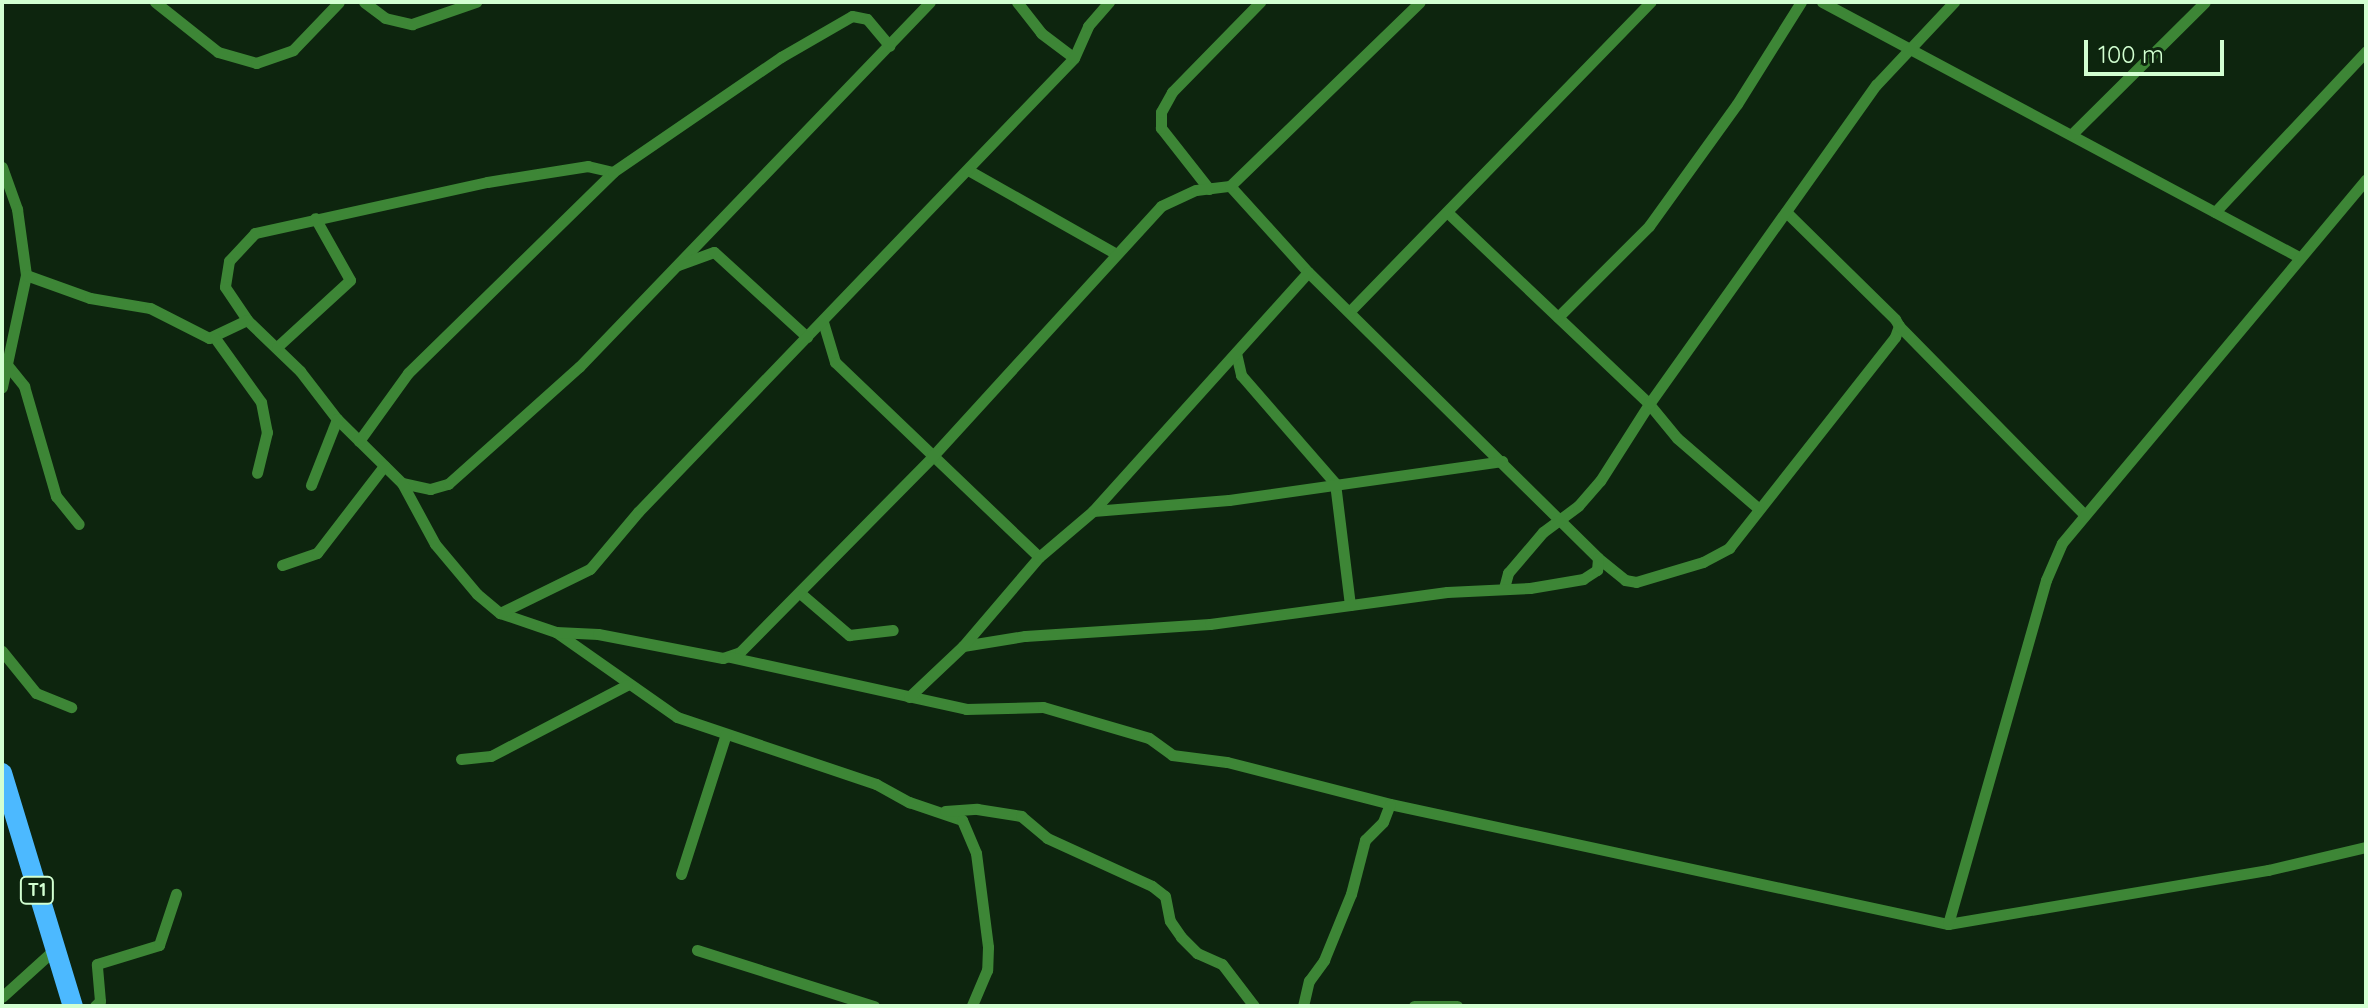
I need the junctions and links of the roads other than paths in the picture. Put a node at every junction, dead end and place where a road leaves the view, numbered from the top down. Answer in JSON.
{"nodes":[{"id":1,"x":155,"y":2,"type":"edge"},
{"id":2,"x":339,"y":2,"type":"edge"},
{"id":3,"x":364,"y":2,"type":"edge"},
{"id":4,"x":476,"y":2,"type":"edge"},
{"id":5,"x":930,"y":2,"type":"edge"},
{"id":6,"x":1017,"y":2,"type":"edge"},
{"id":7,"x":1109,"y":2,"type":"edge"},
{"id":8,"x":1260,"y":2,"type":"edge"},
{"id":9,"x":1420,"y":2,"type":"edge"},
{"id":10,"x":1650,"y":2,"type":"edge"},
{"id":11,"x":1801,"y":2,"type":"edge"},
{"id":12,"x":1822,"y":2,"type":"edge"},
{"id":13,"x":1954,"y":2,"type":"edge"},
{"id":14,"x":2205,"y":2,"type":"edge"},
{"id":15,"x":890,"y":46,"type":"junction"},
{"id":16,"x":1909,"y":47,"type":"junction"},
{"id":17,"x":2366,"y":51,"type":"edge"},
{"id":18,"x":1074,"y":58,"type":"junction"},
{"id":19,"x":2072,"y":134,"type":"junction"},
{"id":20,"x":2,"y":167,"type":"edge"},
{"id":21,"x":968,"y":170,"type":"junction"},
{"id":22,"x":613,"y":172,"type":"junction"},
{"id":23,"x":2366,"y":179,"type":"edge"},
{"id":24,"x":1230,"y":186,"type":"junction"},
{"id":25,"x":1209,"y":189,"type":"junction"},
{"id":26,"x":1447,"y":212,"type":"junction"},
{"id":27,"x":1786,"y":212,"type":"junction"},
{"id":28,"x":2215,"y":212,"type":"junction"},
{"id":29,"x":315,"y":218,"type":"junction"},
{"id":30,"x":1113,"y":252,"type":"junction"},
{"id":31,"x":2299,"y":257,"type":"junction"},
{"id":32,"x":678,"y":265,"type":"junction"},
{"id":33,"x":1308,"y":272,"type":"junction"},
{"id":34,"x":26,"y":275,"type":"junction"},
{"id":35,"x":1350,"y":311,"type":"junction"},
{"id":36,"x":1558,"y":317,"type":"junction"},
{"id":37,"x":247,"y":320,"type":"junction"},
{"id":38,"x":823,"y":322,"type":"junction"},
{"id":39,"x":1899,"y":326,"type":"junction"},
{"id":40,"x":807,"y":337,"type":"junction"},
{"id":41,"x":215,"y":338,"type":"junction"},
{"id":42,"x":277,"y":347,"type":"junction"},
{"id":43,"x":1236,"y":353,"type":"junction"},
{"id":44,"x":8,"y":366,"type":"junction"},
{"id":45,"x":2,"y":387,"type":"edge"},
{"id":46,"x":1649,"y":404,"type":"junction"},
{"id":47,"x":337,"y":419,"type":"junction"},
{"id":48,"x":359,"y":441,"type":"junction"},
{"id":49,"x":931,"y":458,"type":"junction"},
{"id":50,"x":1502,"y":461,"type":"junction"},
{"id":51,"x":384,"y":466,"type":"junction"},
{"id":52,"x":257,"y":473,"type":"dead end"},
{"id":53,"x":402,"y":483,"type":"junction"},
{"id":54,"x":1335,"y":483,"type":"junction"},
{"id":55,"x":311,"y":485,"type":"dead end"},
{"id":56,"x":1759,"y":509,"type":"junction"},
{"id":57,"x":1093,"y":511,"type":"junction"},
{"id":58,"x":2085,"y":515,"type":"junction"},
{"id":59,"x":1561,"y":521,"type":"junction"},
{"id":60,"x":79,"y":524,"type":"dead end"},
{"id":61,"x":1039,"y":557,"type":"junction"},
{"id":62,"x":1598,"y":558,"type":"junction"},
{"id":63,"x":282,"y":565,"type":"dead end"},
{"id":64,"x":1504,"y":588,"type":"junction"},
{"id":65,"x":800,"y":593,"type":"junction"},
{"id":66,"x":1350,"y":605,"type":"junction"},
{"id":67,"x":500,"y":613,"type":"junction"},
{"id":68,"x":893,"y":630,"type":"dead end"},
{"id":69,"x":556,"y":632,"type":"junction"},
{"id":70,"x":963,"y":646,"type":"junction"},
{"id":71,"x":2,"y":651,"type":"edge"},
{"id":72,"x":730,"y":657,"type":"junction"},
{"id":73,"x":627,"y":685,"type":"junction"},
{"id":74,"x":909,"y":697,"type":"junction"},
{"id":75,"x":71,"y":707,"type":"dead end"},
{"id":76,"x":726,"y":734,"type":"junction"},
{"id":77,"x":461,"y":759,"type":"dead end"},
{"id":78,"x":2,"y":773,"type":"edge"},
{"id":79,"x":1390,"y":804,"type":"junction"},
{"id":80,"x":945,"y":811,"type":"junction"},
{"id":81,"x":2366,"y":847,"type":"edge"},
{"id":82,"x":681,"y":874,"type":"dead end"},
{"id":83,"x":176,"y":894,"type":"dead end"},
{"id":84,"x":1948,"y":924,"type":"junction"},
{"id":85,"x":55,"y":949,"type":"junction"},
{"id":86,"x":697,"y":950,"type":"dead end"},
{"id":87,"x":2,"y":997,"type":"edge"},
{"id":88,"x":73,"y":1006,"type":"edge"},
{"id":89,"x":95,"y":1006,"type":"edge"},
{"id":90,"x":871,"y":1006,"type":"edge"},
{"id":91,"x":972,"y":1006,"type":"edge"},
{"id":92,"x":1254,"y":1006,"type":"edge"},
{"id":93,"x":1303,"y":1006,"type":"edge"},
{"id":94,"x":1414,"y":1006,"type":"edge"},
{"id":95,"x":1457,"y":1006,"type":"edge"}],
"edges":[{"from":1,"to":2,"type":"street"},
{"from":3,"to":4,"type":"street"},
{"from":5,"to":15,"type":"street"},
{"from":6,"to":18,"type":"street"},
{"from":7,"to":18,"type":"street"},
{"from":8,"to":25,"type":"street"},
{"from":9,"to":24,"type":"street"},
{"from":10,"to":26,"type":"street"},
{"from":11,"to":36,"type":"street"},
{"from":12,"to":16,"type":"street"},
{"from":13,"to":16,"type":"street"},
{"from":14,"to":19,"type":"street"},
{"from":15,"to":22,"type":"street"},
{"from":15,"to":32,"type":"street"},
{"from":16,"to":19,"type":"street"},
{"from":16,"to":27,"type":"street"},
{"from":17,"to":28,"type":"street"},
{"from":18,"to":21,"type":"street"},
{"from":19,"to":28,"type":"street"},
{"from":20,"to":34,"type":"street"},
{"from":21,"to":30,"type":"street"},
{"from":21,"to":38,"type":"street"},
{"from":22,"to":29,"type":"street"},
{"from":22,"to":48,"type":"street"},
{"from":23,"to":31,"type":"street"},
{"from":24,"to":25,"type":"street"},
{"from":24,"to":33,"type":"street"},
{"from":25,"to":30,"type":"street"},
{"from":26,"to":35,"type":"street"},
{"from":26,"to":36,"type":"street"},
{"from":27,"to":39,"type":"street"},
{"from":27,"to":46,"type":"street"},
{"from":28,"to":31,"type":"street"},
{"from":29,"to":37,"type":"street"},
{"from":29,"to":42,"type":"street"},
{"from":30,"to":49,"type":"street"},
{"from":31,"to":58,"type":"street"},
{"from":32,"to":40,"type":"street"},
{"from":32,"to":53,"type":"street"},
{"from":33,"to":35,"type":"street"},
{"from":33,"to":43,"type":"street"},
{"from":34,"to":41,"type":"street"},
{"from":34,"to":44,"type":"street"},
{"from":35,"to":50,"type":"street"},
{"from":36,"to":46,"type":"street"},
{"from":37,"to":41,"type":"street"},
{"from":37,"to":42,"type":"street"},
{"from":38,"to":40,"type":"street"},
{"from":38,"to":49,"type":"street"},
{"from":39,"to":56,"type":"street"},
{"from":39,"to":58,"type":"street"},
{"from":40,"to":67,"type":"street"},
{"from":41,"to":52,"type":"street"},
{"from":42,"to":47,"type":"street"},
{"from":43,"to":54,"type":"street"},
{"from":43,"to":57,"type":"street"},
{"from":44,"to":45,"type":"street"},
{"from":44,"to":60,"type":"street"},
{"from":46,"to":56,"type":"street"},
{"from":46,"to":59,"type":"street"},
{"from":47,"to":48,"type":"street"},
{"from":47,"to":55,"type":"street"},
{"from":48,"to":51,"type":"street"},
{"from":49,"to":61,"type":"street"},
{"from":49,"to":65,"type":"street"},
{"from":50,"to":54,"type":"street"},
{"from":50,"to":59,"type":"street"},
{"from":51,"to":53,"type":"street"},
{"from":51,"to":63,"type":"street"},
{"from":53,"to":67,"type":"street"},
{"from":54,"to":57,"type":"street"},
{"from":54,"to":66,"type":"street"},
{"from":56,"to":62,"type":"street"},
{"from":57,"to":61,"type":"street"},
{"from":58,"to":84,"type":"street"},
{"from":59,"to":62,"type":"street"},
{"from":59,"to":64,"type":"street"},
{"from":61,"to":70,"type":"street"},
{"from":62,"to":64,"type":"street"},
{"from":64,"to":66,"type":"street"},
{"from":65,"to":68,"type":"street"},
{"from":65,"to":72,"type":"street"},
{"from":66,"to":70,"type":"street"},
{"from":67,"to":69,"type":"street"},
{"from":69,"to":72,"type":"street"},
{"from":69,"to":73,"type":"street"},
{"from":70,"to":74,"type":"street"},
{"from":71,"to":75,"type":"street"},
{"from":72,"to":74,"type":"street"},
{"from":73,"to":76,"type":"street"},
{"from":73,"to":77,"type":"street"},
{"from":74,"to":79,"type":"street"},
{"from":76,"to":80,"type":"street"},
{"from":76,"to":82,"type":"street"},
{"from":78,"to":85,"type":"highway","number":"T1"},
{"from":79,"to":84,"type":"street"},
{"from":79,"to":93,"type":"street"},
{"from":80,"to":91,"type":"street"},
{"from":80,"to":92,"type":"street"},
{"from":81,"to":84,"type":"street"},
{"from":83,"to":89,"type":"street"},
{"from":85,"to":87,"type":"street"},
{"from":85,"to":88,"type":"highway","number":"T1"},
{"from":86,"to":90,"type":"street"},
{"from":94,"to":95,"type":"street"}]}
